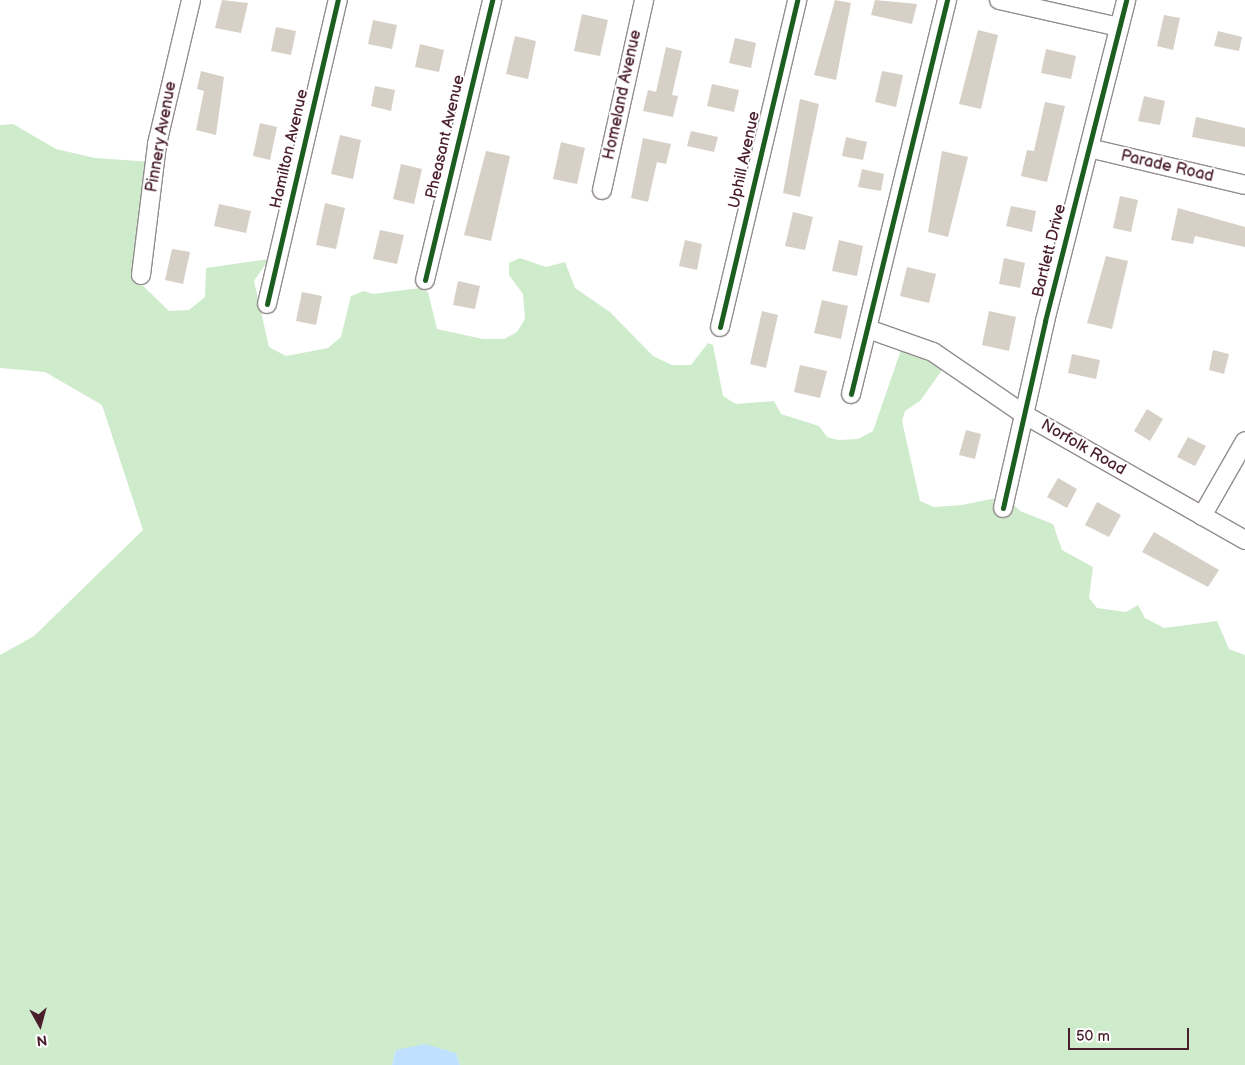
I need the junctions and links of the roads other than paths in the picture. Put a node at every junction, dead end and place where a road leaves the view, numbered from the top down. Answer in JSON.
{"nodes":[{"id":1,"x":190,"y":0,"type":"edge"},
{"id":2,"x":338,"y":0,"type":"edge"},
{"id":3,"x":492,"y":0,"type":"edge"},
{"id":4,"x":644,"y":0,"type":"edge"},
{"id":5,"x":797,"y":0,"type":"edge"},
{"id":6,"x":947,"y":0,"type":"edge"},
{"id":7,"x":999,"y":0,"type":"edge"},
{"id":8,"x":1126,"y":0,"type":"edge"},
{"id":9,"x":1119,"y":27,"type":"junction"},
{"id":10,"x":1088,"y":148,"type":"junction"},
{"id":11,"x":1245,"y":185,"type":"edge"},
{"id":12,"x":602,"y":190,"type":"dead end"},
{"id":13,"x":141,"y":275,"type":"dead end"},
{"id":14,"x":425,"y":280,"type":"dead end"},
{"id":15,"x":267,"y":304,"type":"dead end"},
{"id":16,"x":720,"y":326,"type":"dead end"},
{"id":17,"x":868,"y":330,"type":"junction"},
{"id":18,"x":851,"y":394,"type":"dead end"},
{"id":19,"x":1025,"y":415,"type":"junction"},
{"id":20,"x":1245,"y":441,"type":"edge"},
{"id":21,"x":1003,"y":508,"type":"dead end"},
{"id":22,"x":1202,"y":516,"type":"junction"},
{"id":23,"x":1245,"y":540,"type":"edge"}],
"edges":[{"from":1,"to":13,"type":"street","name":"Pinnery Avenue"},
{"from":2,"to":15,"type":"street","name":"Hamilton Avenue"},
{"from":3,"to":14,"type":"street","name":"Pheasant Avenue"},
{"from":4,"to":12,"type":"street","name":"Homeland Avenue"},
{"from":5,"to":16,"type":"street","name":"Uphill Avenue"},
{"from":6,"to":17,"type":"street"},
{"from":7,"to":9,"type":"street"},
{"from":8,"to":9,"type":"street","name":"Bartlett Drive"},
{"from":9,"to":10,"type":"street","name":"Bartlett Drive"},
{"from":10,"to":11,"type":"street","name":"Parade Road"},
{"from":10,"to":19,"type":"street","name":"Bartlett Drive"},
{"from":17,"to":18,"type":"street"},
{"from":17,"to":19,"type":"street","name":"Norfolk Road"},
{"from":19,"to":21,"type":"street","name":"Bartlett Drive"},
{"from":19,"to":22,"type":"street","name":"Norfolk Road"},
{"from":20,"to":22,"type":"street"},
{"from":22,"to":23,"type":"street","name":"Norfolk Road"}]}
